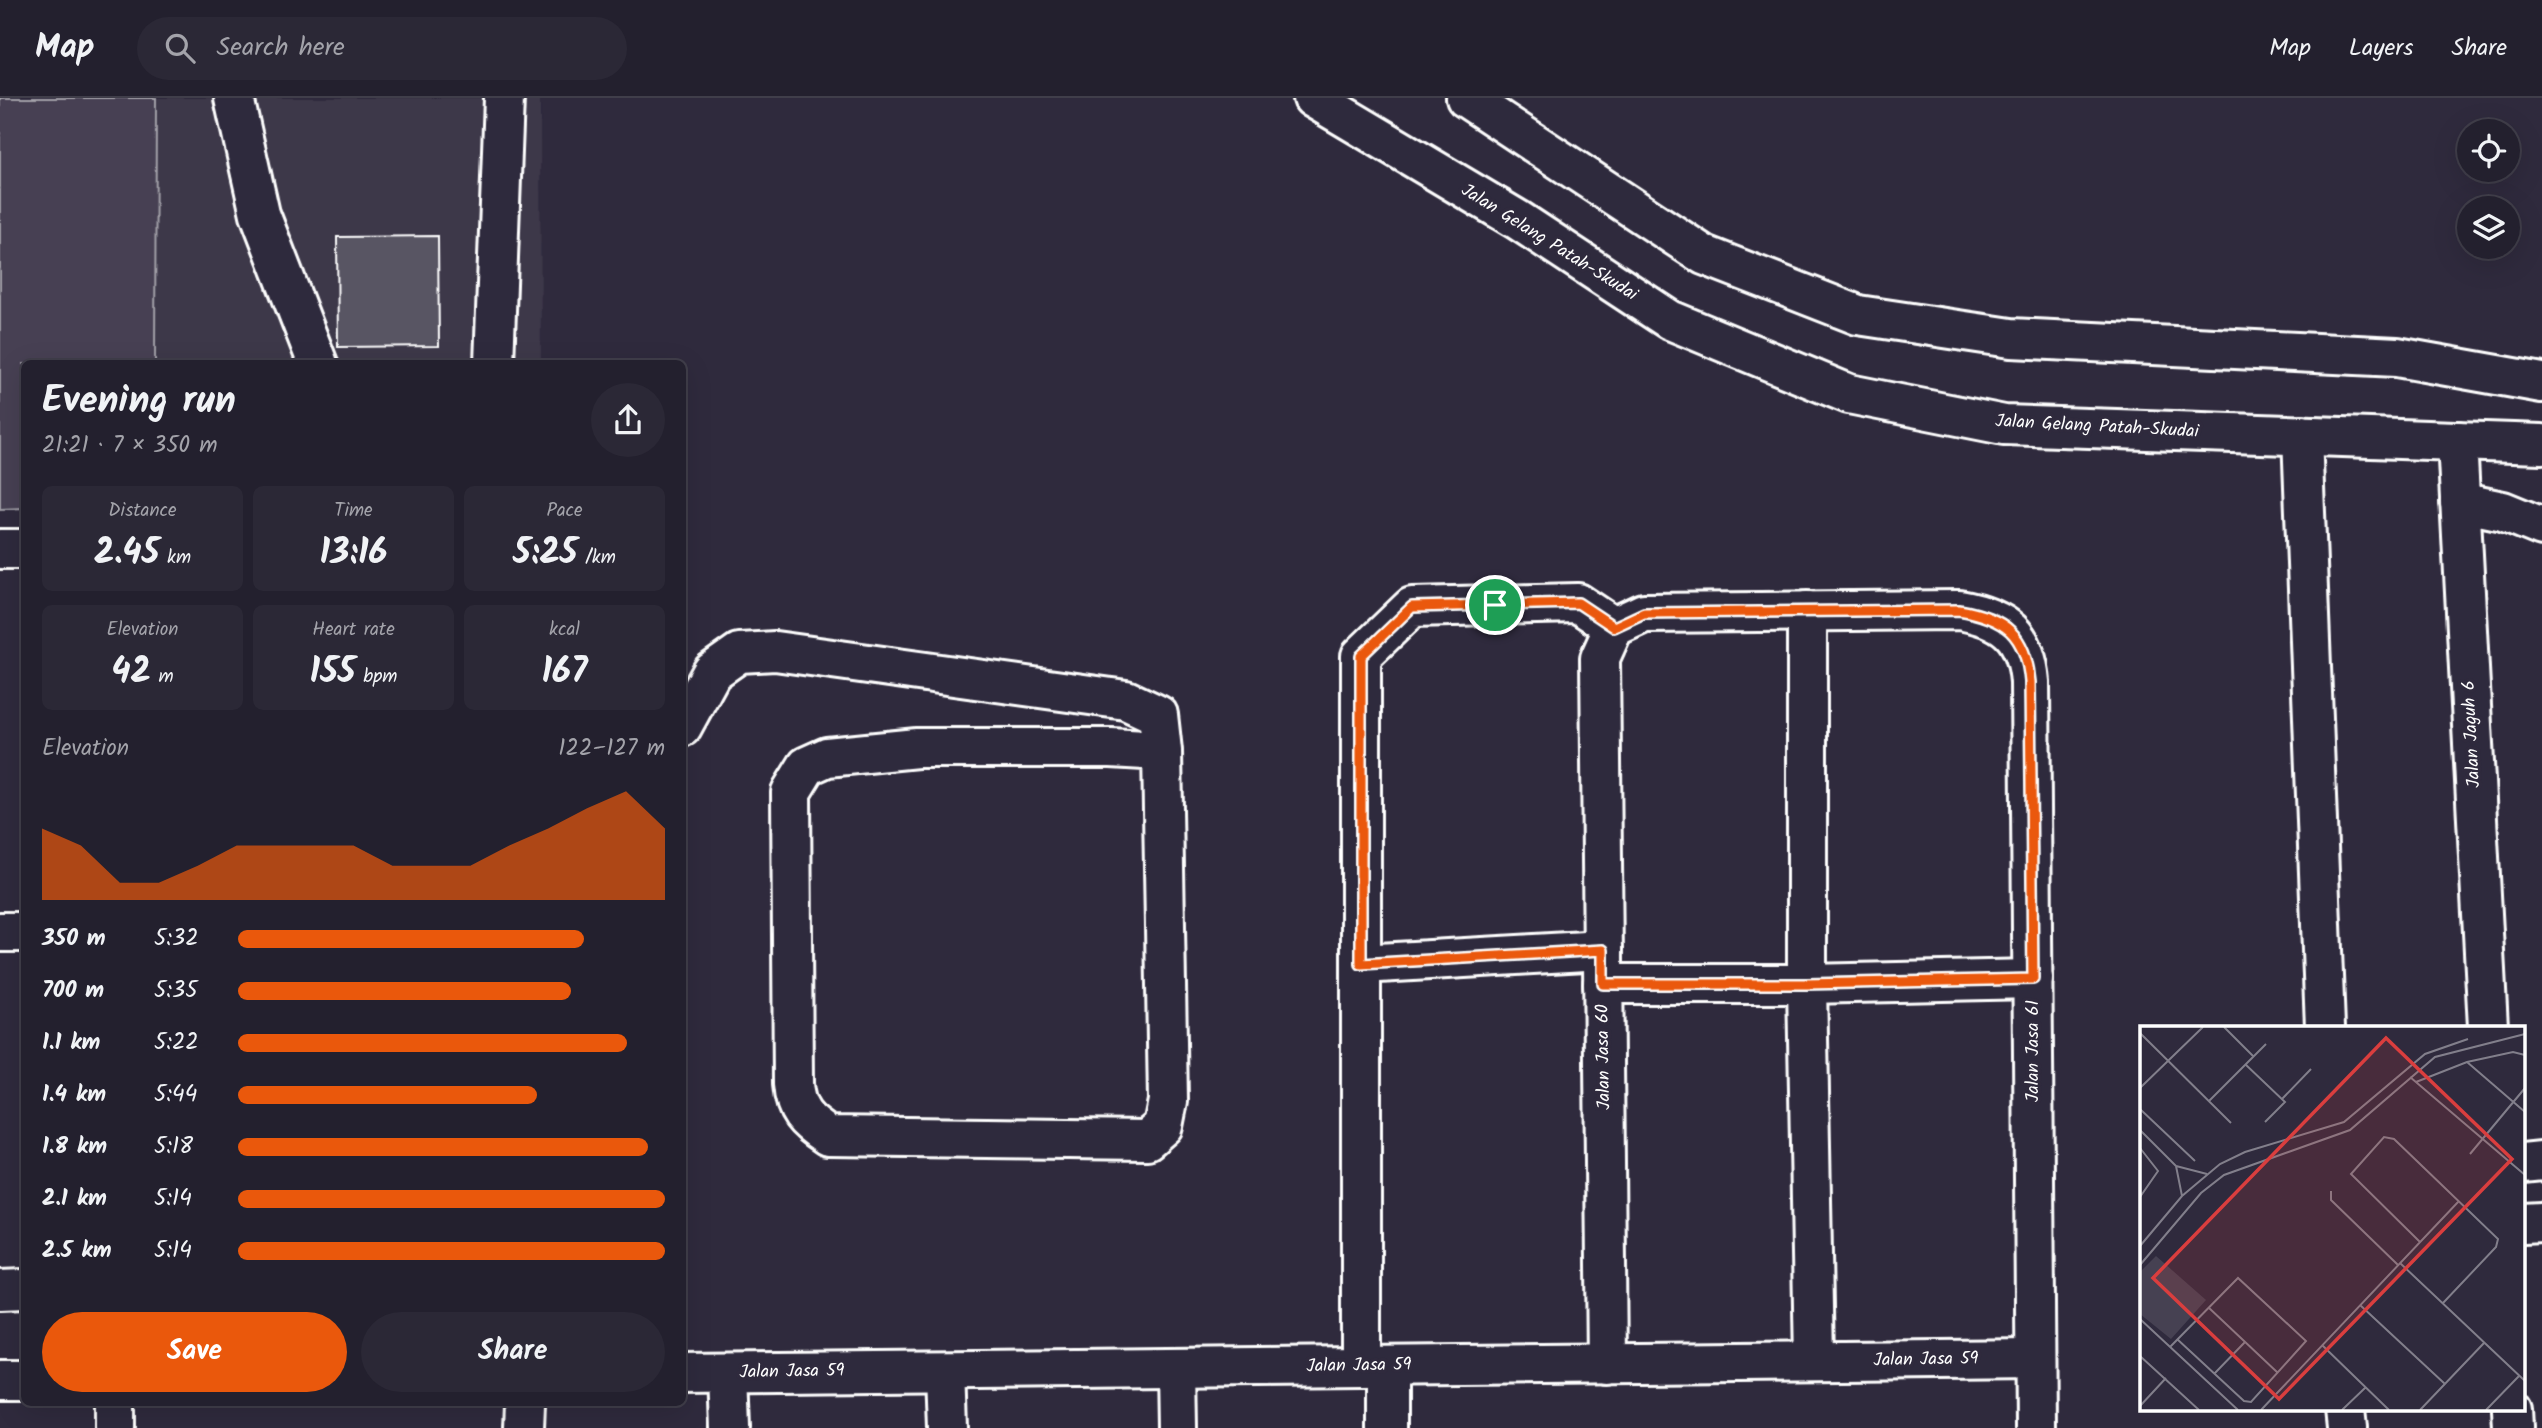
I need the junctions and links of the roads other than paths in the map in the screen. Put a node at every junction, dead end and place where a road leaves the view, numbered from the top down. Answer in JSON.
{"nodes":[{"id":1,"x":234,"y":98,"type":"edge"},
{"id":2,"x":505,"y":98,"type":"edge"},
{"id":3,"x":1313,"y":98,"type":"edge"},
{"id":4,"x":1466,"y":98,"type":"edge"},
{"id":5,"x":316,"y":360,"type":"edge"},
{"id":6,"x":494,"y":360,"type":"edge"},
{"id":7,"x":2542,"y":383,"type":"edge"},
{"id":8,"x":2302,"y":435,"type":"junction"},
{"id":9,"x":2457,"y":441,"type":"junction"},
{"id":10,"x":2542,"y":444,"type":"edge"},
{"id":11,"x":2460,"y":502,"type":"junction"},
{"id":12,"x":2542,"y":527,"type":"edge"},
{"id":13,"x":0,"y":549,"type":"edge"},
{"id":14,"x":21,"y":549,"type":"edge"},
{"id":15,"x":1807,"y":611,"type":"junction"},
{"id":16,"x":1614,"y":627,"type":"junction"},
{"id":17,"x":686,"y":720,"type":"edge"},
{"id":18,"x":1162,"y":751,"type":"junction"},
{"id":19,"x":0,"y":932,"type":"edge"},
{"id":20,"x":21,"y":932,"type":"edge"},
{"id":21,"x":1361,"y":964,"type":"junction"},
{"id":22,"x":1603,"y":967,"type":"junction"},
{"id":23,"x":2033,"y":979,"type":"junction"},
{"id":24,"x":1807,"y":984,"type":"junction"},
{"id":25,"x":2325,"y":1026,"type":"edge"},
{"id":26,"x":2487,"y":1026,"type":"edge"},
{"id":27,"x":2542,"y":1161,"type":"edge"},
{"id":28,"x":2524,"y":1163,"type":"edge"},
{"id":29,"x":2542,"y":1222,"type":"edge"},
{"id":30,"x":2524,"y":1223,"type":"edge"},
{"id":31,"x":21,"y":1289,"type":"edge"},
{"id":32,"x":0,"y":1290,"type":"edge"},
{"id":33,"x":2035,"y":1359,"type":"junction"},
{"id":34,"x":1814,"y":1362,"type":"junction"},
{"id":35,"x":1607,"y":1364,"type":"junction"},
{"id":36,"x":1374,"y":1366,"type":"junction"},
{"id":37,"x":1176,"y":1368,"type":"junction"},
{"id":38,"x":945,"y":1371,"type":"junction"},
{"id":39,"x":686,"y":1373,"type":"edge"},
{"id":40,"x":728,"y":1373,"type":"junction"},
{"id":41,"x":0,"y":1380,"type":"edge"},
{"id":42,"x":21,"y":1380,"type":"edge"},
{"id":43,"x":115,"y":1406,"type":"edge"},
{"id":44,"x":525,"y":1406,"type":"edge"},
{"id":45,"x":2345,"y":1410,"type":"edge"},
{"id":46,"x":2512,"y":1410,"type":"edge"},
{"id":47,"x":116,"y":1428,"type":"edge"},
{"id":48,"x":524,"y":1428,"type":"edge"},
{"id":49,"x":730,"y":1428,"type":"edge"},
{"id":50,"x":947,"y":1428,"type":"edge"},
{"id":51,"x":1177,"y":1428,"type":"edge"},
{"id":52,"x":1387,"y":1428,"type":"edge"},
{"id":53,"x":2036,"y":1428,"type":"edge"},
{"id":54,"x":2347,"y":1428,"type":"edge"},
{"id":55,"x":2513,"y":1428,"type":"edge"}],
"edges":[{"from":1,"to":5,"type":"street"},
{"from":2,"to":6,"type":"street"},
{"from":3,"to":8,"type":"street","name":"Jalan Gelang Patah-Skudai"},
{"from":4,"to":7,"type":"street"},
{"from":8,"to":9,"type":"street","name":"Jalan Gelang Patah-Skudai"},
{"from":8,"to":25,"type":"street"},
{"from":9,"to":10,"type":"street","name":"Jalan Gelang Patah-Skudai"},
{"from":9,"to":11,"type":"street","name":"Jalan Jaguh 6"},
{"from":11,"to":12,"type":"street"},
{"from":11,"to":26,"type":"street","name":"Jalan Jaguh 6"},
{"from":13,"to":14,"type":"street"},
{"from":15,"to":16,"type":"street"},
{"from":15,"to":23,"type":"street","name":"Jalan Jasa 61"},
{"from":15,"to":24,"type":"street"},
{"from":16,"to":21,"type":"street"},
{"from":16,"to":22,"type":"street","name":"Jalan Jasa 60"},
{"from":17,"to":18,"type":"street"},
{"from":18,"to":18,"type":"street"},
{"from":19,"to":20,"type":"street"},
{"from":21,"to":22,"type":"street"},
{"from":21,"to":36,"type":"street"},
{"from":22,"to":24,"type":"street"},
{"from":22,"to":35,"type":"street","name":"Jalan Jasa 60"},
{"from":23,"to":24,"type":"street"},
{"from":23,"to":33,"type":"street","name":"Jalan Jasa 61"},
{"from":24,"to":34,"type":"street"},
{"from":27,"to":28,"type":"street"},
{"from":29,"to":30,"type":"street"},
{"from":31,"to":32,"type":"street"},
{"from":33,"to":34,"type":"street","name":"Jalan Jasa 59"},
{"from":33,"to":53,"type":"street","name":"Jalan Jasa 61"},
{"from":34,"to":35,"type":"street","name":"Jalan Jasa 59"},
{"from":35,"to":36,"type":"street","name":"Jalan Jasa 59"},
{"from":36,"to":37,"type":"street","name":"Jalan Jasa 59"},
{"from":36,"to":52,"type":"street"},
{"from":37,"to":38,"type":"street","name":"Jalan Jasa 59"},
{"from":37,"to":51,"type":"street"},
{"from":38,"to":40,"type":"street","name":"Jalan Jasa 59"},
{"from":38,"to":50,"type":"street"},
{"from":39,"to":40,"type":"street","name":"Jalan Jasa 59"},
{"from":40,"to":49,"type":"street"},
{"from":41,"to":42,"type":"street"},
{"from":43,"to":47,"type":"street"},
{"from":44,"to":48,"type":"street"},
{"from":45,"to":54,"type":"street"},
{"from":46,"to":55,"type":"street"}]}
